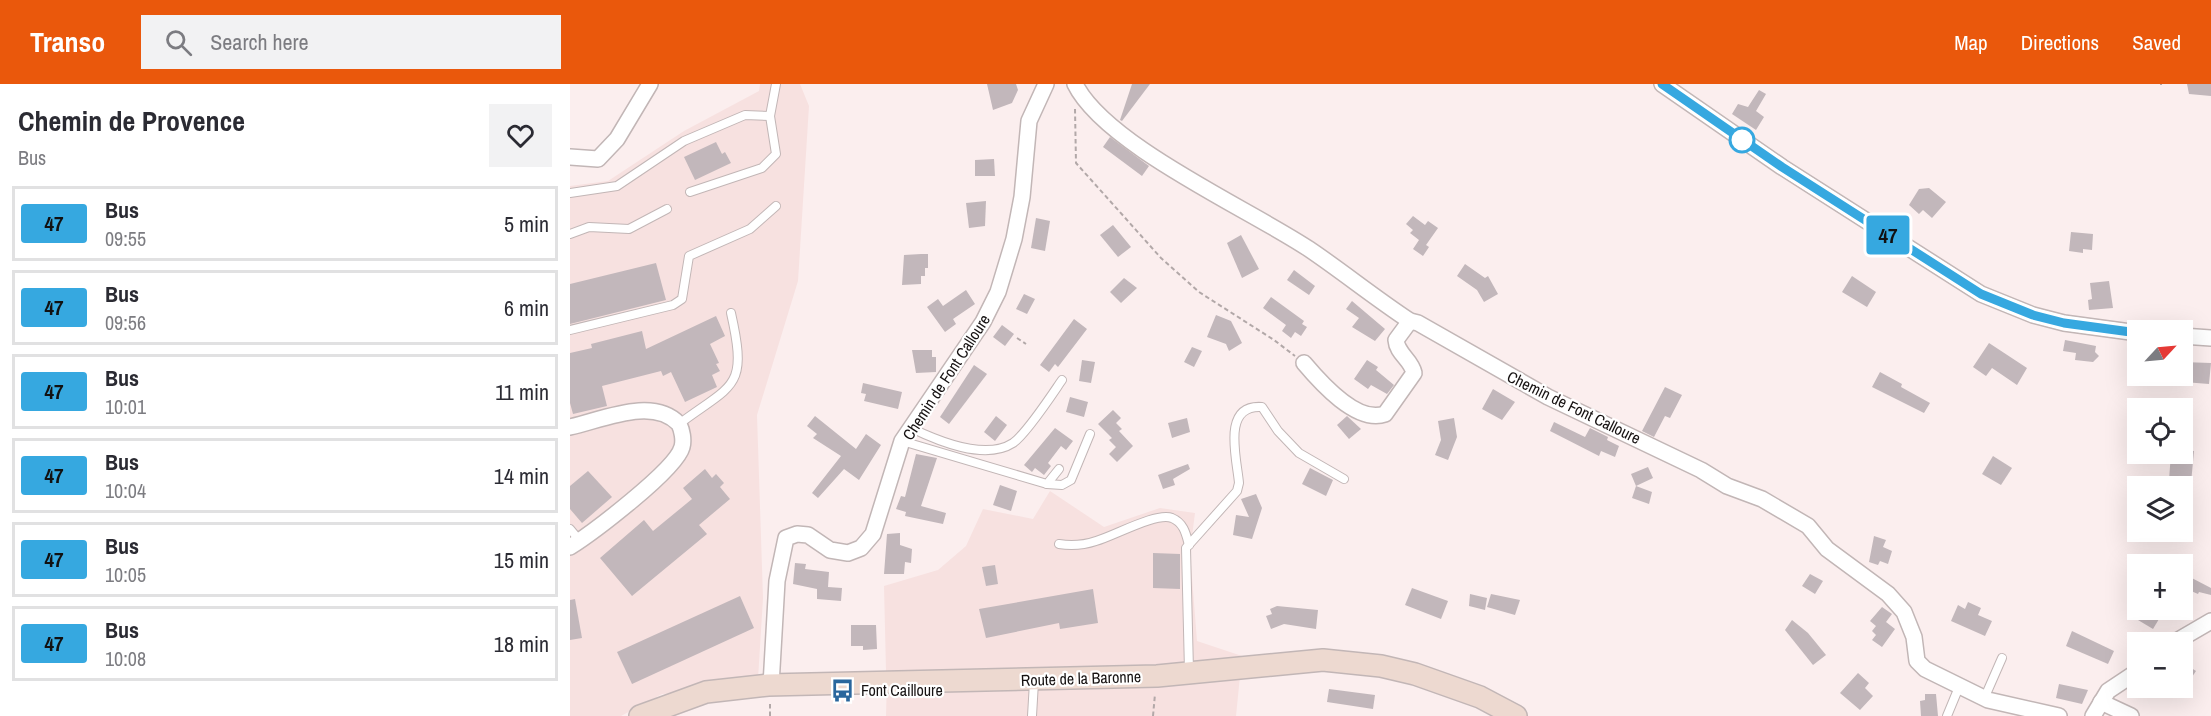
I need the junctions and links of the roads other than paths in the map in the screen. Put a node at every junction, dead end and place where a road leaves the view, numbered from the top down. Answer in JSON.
{"nodes":[{"id":1,"x":650,"y":84,"type":"edge"},
{"id":2,"x":776,"y":84,"type":"edge"},
{"id":3,"x":1046,"y":84,"type":"edge"},
{"id":4,"x":1662,"y":84,"type":"edge"},
{"id":5,"x":1077,"y":89,"type":"edge"},
{"id":6,"x":770,"y":116,"type":"junction"},
{"id":7,"x":570,"y":157,"type":"edge"},
{"id":8,"x":690,"y":192,"type":"dead end"},
{"id":9,"x":570,"y":193,"type":"edge"},
{"id":10,"x":776,"y":206,"type":"dead end"},
{"id":11,"x":667,"y":209,"type":"dead end"},
{"id":12,"x":570,"y":234,"type":"edge"},
{"id":13,"x":731,"y":313,"type":"dead end"},
{"id":14,"x":1410,"y":321,"type":"junction"},
{"id":15,"x":570,"y":330,"type":"edge"},
{"id":16,"x":2127,"y":331,"type":"edge"},
{"id":17,"x":2193,"y":337,"type":"edge"},
{"id":18,"x":2211,"y":338,"type":"edge"},
{"id":19,"x":1304,"y":363,"type":"road end"},
{"id":20,"x":1062,"y":380,"type":"dead end"},
{"id":21,"x":679,"y":424,"type":"junction"},
{"id":22,"x":570,"y":427,"type":"edge"},
{"id":23,"x":906,"y":434,"type":"junction"},
{"id":24,"x":1090,"y":434,"type":"dead end"},
{"id":25,"x":1059,"y":469,"type":"dead end"},
{"id":26,"x":1344,"y":479,"type":"dead end"},
{"id":27,"x":1047,"y":484,"type":"junction"},
{"id":28,"x":573,"y":539,"type":"edge"},
{"id":29,"x":1059,"y":544,"type":"dead end"},
{"id":30,"x":1189,"y":545,"type":"junction"},
{"id":31,"x":2211,"y":621,"type":"edge"},
{"id":32,"x":2192,"y":632,"type":"edge"},
{"id":33,"x":2002,"y":658,"type":"dead end"},
{"id":34,"x":1189,"y":673,"type":"junction"},
{"id":35,"x":2127,"y":678,"type":"edge"},
{"id":36,"x":1034,"y":679,"type":"junction"},
{"id":37,"x":771,"y":685,"type":"junction"},
{"id":38,"x":1959,"y":687,"type":"junction"},
{"id":39,"x":1984,"y":699,"type":"junction"},
{"id":40,"x":2101,"y":702,"type":"junction"},
{"id":41,"x":640,"y":716,"type":"edge"},
{"id":42,"x":1032,"y":716,"type":"edge"},
{"id":43,"x":1516,"y":716,"type":"edge"},
{"id":44,"x":1947,"y":716,"type":"edge"},
{"id":45,"x":2059,"y":716,"type":"edge"},
{"id":46,"x":2093,"y":716,"type":"edge"},
{"id":47,"x":2131,"y":716,"type":"edge"}],
"edges":[{"from":1,"to":7,"type":"street"},
{"from":2,"to":6,"type":"lane"},
{"from":3,"to":23,"type":"street","name":"Chemin de Font Calloure"},
{"from":4,"to":16,"type":"street"},
{"from":5,"to":14,"type":"street","name":"Chemin de Font Calloure"},
{"from":6,"to":8,"type":"lane"},
{"from":6,"to":9,"type":"lane"},
{"from":10,"to":15,"type":"lane"},
{"from":11,"to":12,"type":"lane"},
{"from":13,"to":21,"type":"lane"},
{"from":14,"to":19,"type":"street"},
{"from":14,"to":38,"type":"street","name":"Chemin de Font Calloure"},
{"from":17,"to":18,"type":"street"},
{"from":20,"to":23,"type":"lane"},
{"from":21,"to":22,"type":"street"},
{"from":21,"to":28,"type":"street"},
{"from":23,"to":27,"type":"lane"},
{"from":23,"to":37,"type":"street","name":"Chemin de Font Calloure"},
{"from":24,"to":27,"type":"lane"},
{"from":25,"to":27,"type":"lane"},
{"from":26,"to":30,"type":"lane"},
{"from":29,"to":30,"type":"lane"},
{"from":30,"to":34,"type":"lane"},
{"from":31,"to":32,"type":"street"},
{"from":33,"to":39,"type":"lane"},
{"from":34,"to":36,"type":"main road","name":"Route de la Baronne"},
{"from":34,"to":43,"type":"main road","name":"Route de la Baronne"},
{"from":35,"to":40,"type":"street"},
{"from":36,"to":37,"type":"main road","name":"Route de la Baronne"},
{"from":36,"to":42,"type":"lane"},
{"from":37,"to":41,"type":"main road","name":"Route de la Baronne"},
{"from":38,"to":39,"type":"street","name":"Chemin de Font Calloure"},
{"from":38,"to":44,"type":"lane"},
{"from":39,"to":45,"type":"street","name":"Chemin de Font Calloure"},
{"from":40,"to":46,"type":"street"},
{"from":40,"to":47,"type":"street"}]}
